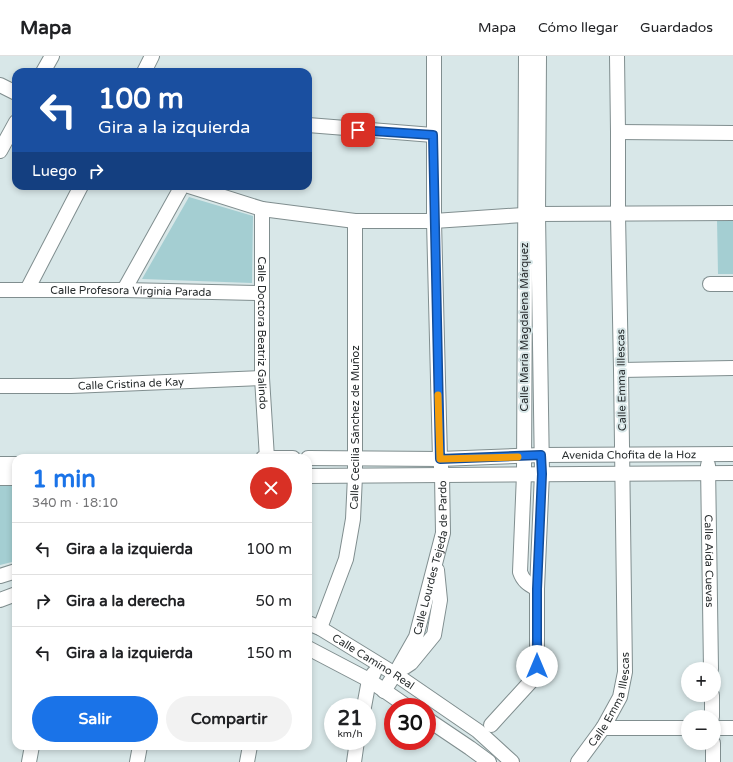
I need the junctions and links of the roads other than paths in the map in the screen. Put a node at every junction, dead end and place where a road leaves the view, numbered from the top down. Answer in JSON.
{"nodes":[{"id":1,"x":52,"y":56,"type":"edge"},
{"id":2,"x":152,"y":56,"type":"edge"},
{"id":3,"x":434,"y":56,"type":"edge"},
{"id":4,"x":526,"y":56,"type":"edge"},
{"id":5,"x":539,"y":56,"type":"edge"},
{"id":6,"x":617,"y":56,"type":"edge"},
{"id":7,"x":45,"y":68,"type":"edge"},
{"id":8,"x":147,"y":68,"type":"edge"},
{"id":9,"x":0,"y":85,"type":"edge"},
{"id":10,"x":12,"y":91,"type":"edge"},
{"id":11,"x":312,"y":126,"type":"edge"},
{"id":12,"x":12,"y":129,"type":"edge"},
{"id":13,"x":618,"y":132,"type":"junction"},
{"id":14,"x":733,"y":133,"type":"edge"},
{"id":15,"x":433,"y":135,"type":"junction"},
{"id":16,"x":0,"y":151,"type":"edge"},
{"id":17,"x":79,"y":190,"type":"edge"},
{"id":18,"x":180,"y":190,"type":"edge"},
{"id":19,"x":202,"y":190,"type":"edge"},
{"id":20,"x":262,"y":209,"type":"junction"},
{"id":21,"x":733,"y":214,"type":"edge"},
{"id":22,"x":531,"y":215,"type":"junction"},
{"id":23,"x":618,"y":215,"type":"junction"},
{"id":24,"x":355,"y":221,"type":"junction"},
{"id":25,"x":434,"y":221,"type":"junction"},
{"id":26,"x":710,"y":284,"type":"dead end"},
{"id":27,"x":733,"y":284,"type":"edge"},
{"id":28,"x":0,"y":290,"type":"edge"},
{"id":29,"x":27,"y":290,"type":"junction"},
{"id":30,"x":124,"y":290,"type":"junction"},
{"id":31,"x":261,"y":293,"type":"junction"},
{"id":32,"x":733,"y":368,"type":"edge"},
{"id":33,"x":621,"y":370,"type":"junction"},
{"id":34,"x":262,"y":378,"type":"junction"},
{"id":35,"x":0,"y":386,"type":"edge"},
{"id":36,"x":267,"y":454,"type":"edge"},
{"id":37,"x":622,"y":454,"type":"junction"},
{"id":38,"x":707,"y":454,"type":"junction"},
{"id":39,"x":733,"y":454,"type":"edge"},
{"id":40,"x":541,"y":455,"type":"junction"},
{"id":41,"x":523,"y":456,"type":"junction"},
{"id":42,"x":312,"y":458,"type":"edge"},
{"id":43,"x":354,"y":459,"type":"junction"},
{"id":44,"x":440,"y":459,"type":"junction"},
{"id":45,"x":0,"y":464,"type":"edge"},
{"id":46,"x":12,"y":464,"type":"edge"},
{"id":47,"x":733,"y":473,"type":"edge"},
{"id":48,"x":524,"y":474,"type":"junction"},
{"id":49,"x":542,"y":474,"type":"junction"},
{"id":50,"x":623,"y":474,"type":"junction"},
{"id":51,"x":708,"y":474,"type":"junction"},
{"id":52,"x":442,"y":475,"type":"junction"},
{"id":53,"x":312,"y":476,"type":"edge"},
{"id":54,"x":355,"y":476,"type":"junction"},
{"id":55,"x":0,"y":478,"type":"edge"},
{"id":56,"x":12,"y":478,"type":"edge"},
{"id":57,"x":12,"y":572,"type":"edge"},
{"id":58,"x":0,"y":576,"type":"edge"},
{"id":59,"x":537,"y":589,"type":"junction"},
{"id":60,"x":12,"y":596,"type":"edge"},
{"id":61,"x":0,"y":600,"type":"edge"},
{"id":62,"x":314,"y":626,"type":"edge"},
{"id":63,"x":312,"y":650,"type":"edge"},
{"id":64,"x":711,"y":662,"type":"edge"},
{"id":65,"x":380,"y":665,"type":"junction"},
{"id":66,"x":395,"y":674,"type":"junction"},
{"id":67,"x":369,"y":680,"type":"junction"},
{"id":68,"x":384,"y":691,"type":"junction"},
{"id":69,"x":366,"y":698,"type":"edge"},
{"id":70,"x":394,"y":698,"type":"edge"},
{"id":71,"x":436,"y":725,"type":"edge"},
{"id":72,"x":491,"y":725,"type":"dead end"},
{"id":73,"x":603,"y":728,"type":"junction"},
{"id":74,"x":681,"y":728,"type":"edge"},
{"id":75,"x":721,"y":728,"type":"edge"},
{"id":76,"x":733,"y":728,"type":"edge"},
{"id":77,"x":470,"y":748,"type":"junction"},
{"id":78,"x":31,"y":750,"type":"edge"},
{"id":79,"x":139,"y":750,"type":"edge"},
{"id":80,"x":249,"y":750,"type":"edge"},
{"id":81,"x":356,"y":750,"type":"edge"},
{"id":82,"x":713,"y":750,"type":"edge"},
{"id":83,"x":29,"y":762,"type":"edge"},
{"id":84,"x":137,"y":762,"type":"edge"},
{"id":85,"x":247,"y":762,"type":"edge"},
{"id":86,"x":354,"y":762,"type":"edge"},
{"id":87,"x":468,"y":762,"type":"edge"},
{"id":88,"x":488,"y":762,"type":"edge"},
{"id":89,"x":512,"y":762,"type":"edge"},
{"id":90,"x":578,"y":762,"type":"edge"},
{"id":91,"x":713,"y":762,"type":"edge"}],
"edges":[{"from":1,"to":7,"type":"street"},
{"from":2,"to":8,"type":"street"},
{"from":3,"to":15,"type":"street","name":"Calle Lourdes Tejeda de Pardo"},
{"from":4,"to":22,"type":"street","name":"Calle María Magdalena Márquez"},
{"from":5,"to":22,"type":"street","name":"Calle María Magdalena Márquez"},
{"from":6,"to":13,"type":"street","name":"Calle Emma Illescas"},
{"from":9,"to":10,"type":"street"},
{"from":11,"to":15,"type":"street"},
{"from":12,"to":16,"type":"street"},
{"from":13,"to":14,"type":"street"},
{"from":13,"to":23,"type":"street","name":"Calle Emma Illescas"},
{"from":15,"to":25,"type":"street","name":"Calle Lourdes Tejeda de Pardo"},
{"from":17,"to":29,"type":"street"},
{"from":18,"to":30,"type":"street"},
{"from":19,"to":20,"type":"street"},
{"from":20,"to":24,"type":"street"},
{"from":20,"to":31,"type":"street","name":"Calle Doctora Beatriz Galindo"},
{"from":21,"to":23,"type":"street"},
{"from":22,"to":23,"type":"street"},
{"from":22,"to":25,"type":"street"},
{"from":22,"to":40,"type":"street","name":"Calle María Magdalena Márquez"},
{"from":22,"to":41,"type":"street","name":"Calle María Magdalena Márquez"},
{"from":23,"to":33,"type":"street","name":"Calle Emma Illescas"},
{"from":24,"to":25,"type":"street"},
{"from":24,"to":43,"type":"street","name":"Calle Cecilia Sánchez de Muñoz"},
{"from":25,"to":44,"type":"street","name":"Calle Lourdes Tejeda de Pardo"},
{"from":26,"to":27,"type":"street"},
{"from":28,"to":29,"type":"street","name":"Calle Profesora Virginia Parada"},
{"from":29,"to":30,"type":"street","name":"Calle Profesora Virginia Parada"},
{"from":30,"to":31,"type":"street","name":"Calle Profesora Virginia Parada"},
{"from":31,"to":34,"type":"street","name":"Calle Doctora Beatriz Galindo"},
{"from":32,"to":33,"type":"street"},
{"from":33,"to":37,"type":"street","name":"Calle Emma Illescas"},
{"from":34,"to":35,"type":"street","name":"Calle Cristina de Kay"},
{"from":34,"to":36,"type":"street","name":"Calle Doctora Beatriz Galindo"},
{"from":37,"to":38,"type":"street","name":"Avenida Chofita de la Hoz"},
{"from":37,"to":40,"type":"street","name":"Avenida Chofita de la Hoz"},
{"from":37,"to":50,"type":"street","name":"Calle Emma Illescas"},
{"from":38,"to":39,"type":"street","name":"Avenida Chofita de la Hoz"},
{"from":38,"to":51,"type":"street","name":"Calle Aída Cuevas"},
{"from":40,"to":41,"type":"street","name":"Avenida Chofita de la Hoz"},
{"from":40,"to":49,"type":"street","name":"Calle María Magdalena Márquez"},
{"from":41,"to":44,"type":"street","name":"Avenida Chofita de la Hoz"},
{"from":41,"to":48,"type":"street","name":"Calle María Magdalena Márquez"},
{"from":42,"to":43,"type":"street","name":"Avenida Chofita de la Hoz"},
{"from":43,"to":44,"type":"street","name":"Avenida Chofita de la Hoz"},
{"from":43,"to":54,"type":"street","name":"Calle Cecilia Sánchez de Muñoz"},
{"from":44,"to":52,"type":"street","name":"Calle Lourdes Tejeda de Pardo"},
{"from":45,"to":46,"type":"street"},
{"from":47,"to":51,"type":"street","name":"Avenida Chofita de la Hoz"},
{"from":48,"to":49,"type":"street","name":"Avenida Chofita de la Hoz"},
{"from":48,"to":52,"type":"street","name":"Avenida Chofita de la Hoz"},
{"from":48,"to":59,"type":"street","name":"Calle María Magdalena Márquez"},
{"from":49,"to":50,"type":"street","name":"Avenida Chofita de la Hoz"},
{"from":49,"to":59,"type":"street","name":"Calle María Magdalena Márquez"},
{"from":50,"to":51,"type":"street","name":"Avenida Chofita de la Hoz"},
{"from":50,"to":73,"type":"street","name":"Calle Emma Illescas"},
{"from":51,"to":64,"type":"street","name":"Calle Aída Cuevas"},
{"from":52,"to":54,"type":"street","name":"Avenida Chofita de la Hoz"},
{"from":52,"to":66,"type":"street","name":"Calle Lourdes Tejeda de Pardo"},
{"from":53,"to":54,"type":"street","name":"Avenida Chofita de la Hoz"},
{"from":54,"to":62,"type":"street","name":"Calle Cecilia Sánchez de Muñoz"},
{"from":55,"to":56,"type":"street"},
{"from":57,"to":58,"type":"street"},
{"from":59,"to":72,"type":"street","name":"Calle María Magdalena Márquez"},
{"from":60,"to":61,"type":"street"},
{"from":62,"to":65,"type":"street","name":"Calle Camino Real"},
{"from":63,"to":67,"type":"street","name":"Calle Camino Real"},
{"from":65,"to":66,"type":"street","name":"Calle Camino Real"},
{"from":65,"to":67,"type":"street"},
{"from":66,"to":68,"type":"street","name":"Calle Lourdes Tejeda de Pardo"},
{"from":66,"to":89,"type":"street","name":"Calle Camino Real"},
{"from":67,"to":68,"type":"street","name":"Calle Camino Real"},
{"from":67,"to":69,"type":"street"},
{"from":68,"to":70,"type":"street","name":"Calle Camino Real"},
{"from":71,"to":77,"type":"street"},
{"from":73,"to":74,"type":"street"},
{"from":73,"to":90,"type":"street","name":"Calle Emma Illescas"},
{"from":75,"to":76,"type":"street"},
{"from":77,"to":87,"type":"street"},
{"from":77,"to":88,"type":"street"},
{"from":78,"to":83,"type":"street"},
{"from":79,"to":84,"type":"street"},
{"from":80,"to":85,"type":"street"},
{"from":81,"to":86,"type":"street"},
{"from":82,"to":91,"type":"street"}]}
